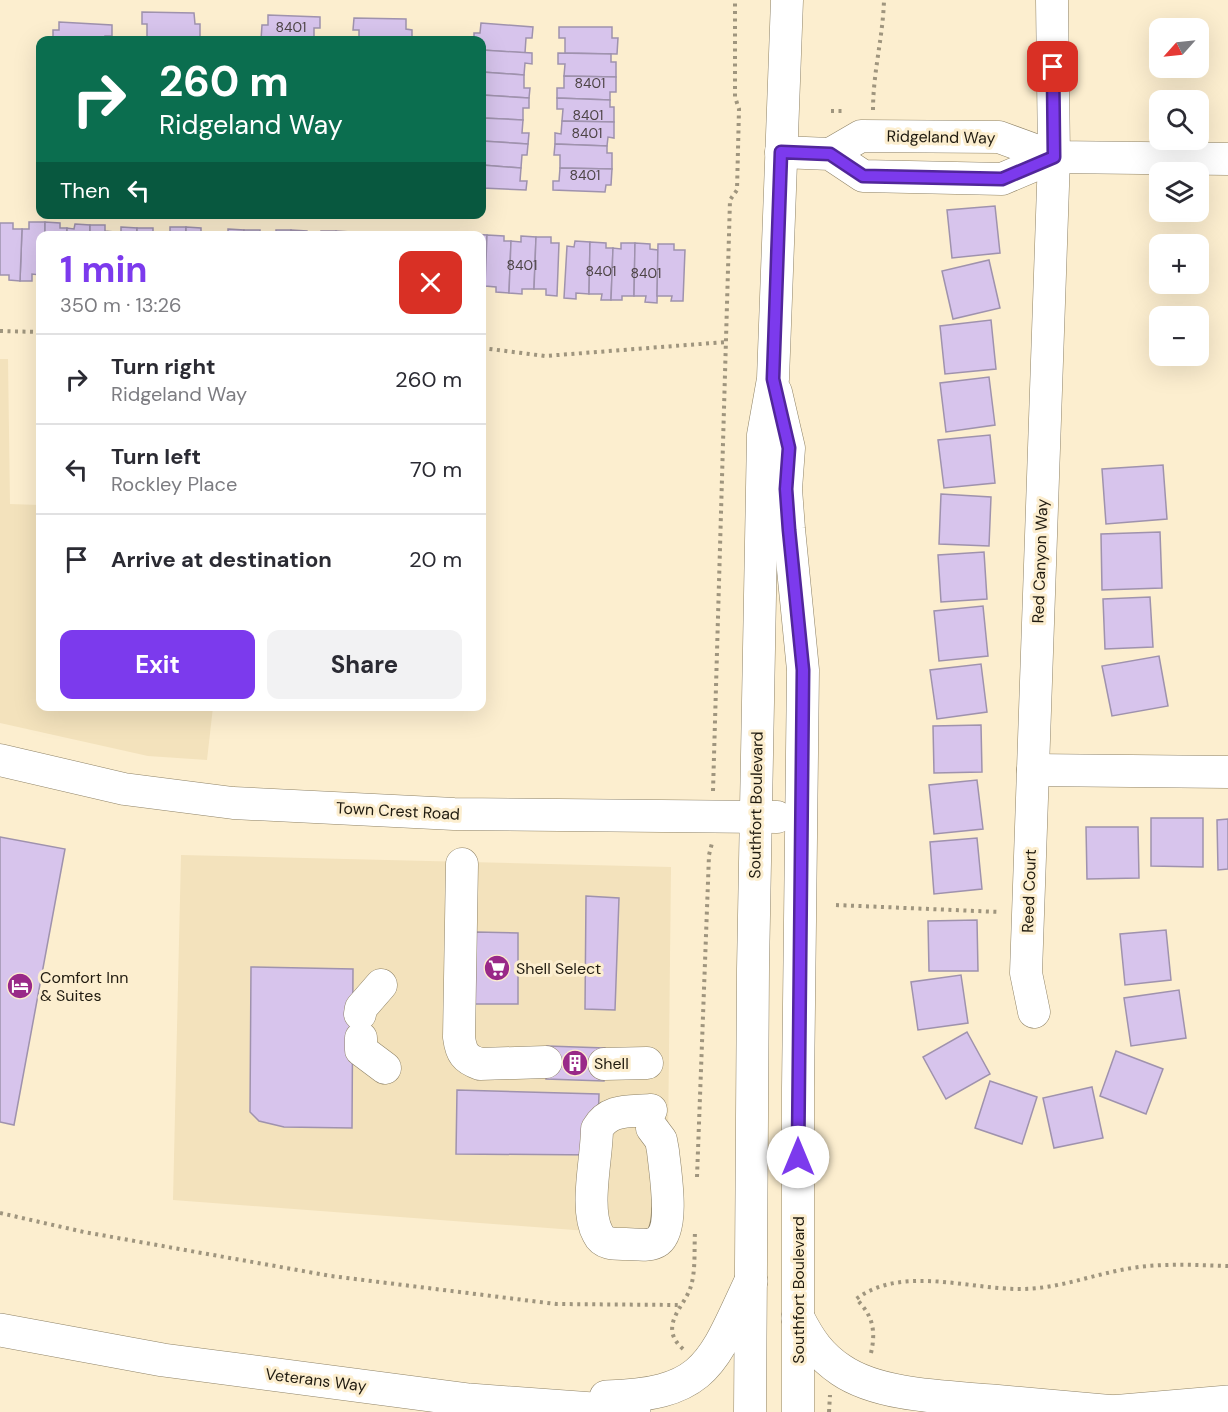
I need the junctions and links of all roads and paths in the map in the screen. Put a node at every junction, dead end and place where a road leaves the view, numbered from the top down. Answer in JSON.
{"nodes":[{"id":1,"x":735,"y":0,"type":"edge"},
{"id":2,"x":787,"y":0,"type":"edge"},
{"id":3,"x":884,"y":0,"type":"edge"},
{"id":4,"x":1052,"y":0,"type":"edge"},
{"id":5,"x":831,"y":111,"type":"dead end"},
{"id":6,"x":852,"y":111,"type":"dead end"},
{"id":7,"x":862,"y":111,"type":"dead end"},
{"id":8,"x":781,"y":152,"type":"junction"},
{"id":9,"x":830,"y":154,"type":"junction"},
{"id":10,"x":1054,"y":157,"type":"junction"},
{"id":11,"x":1228,"y":159,"type":"edge"},
{"id":12,"x":0,"y":331,"type":"edge"},
{"id":13,"x":36,"y":332,"type":"edge"},
{"id":14,"x":726,"y":342,"type":"junction"},
{"id":15,"x":486,"y":349,"type":"edge"},
{"id":16,"x":773,"y":379,"type":"junction"},
{"id":17,"x":0,"y":760,"type":"edge"},
{"id":18,"x":1033,"y":770,"type":"junction"},
{"id":19,"x":1228,"y":772,"type":"edge"},
{"id":20,"x":713,"y":789,"type":"dead end"},
{"id":21,"x":756,"y":816,"type":"junction"},
{"id":22,"x":799,"y":817,"type":"junction"},
{"id":23,"x":712,"y":847,"type":"dead end"},
{"id":24,"x":462,"y":864,"type":"dead end"},
{"id":25,"x":836,"y":905,"type":"dead end"},
{"id":26,"x":1028,"y":914,"type":"junction"},
{"id":27,"x":381,"y":985,"type":"dead end"},
{"id":28,"x":1034,"y":1012,"type":"dead end"},
{"id":29,"x":546,"y":1062,"type":"dead end"},
{"id":30,"x":647,"y":1063,"type":"dead end"},
{"id":31,"x":604,"y":1064,"type":"dead end"},
{"id":32,"x":385,"y":1068,"type":"dead end"},
{"id":33,"x":696,"y":1187,"type":"dead end"},
{"id":34,"x":0,"y":1214,"type":"edge"},
{"id":35,"x":695,"y":1223,"type":"dead end"},
{"id":36,"x":1228,"y":1266,"type":"edge"},
{"id":37,"x":751,"y":1281,"type":"junction"},
{"id":38,"x":678,"y":1305,"type":"junction"},
{"id":39,"x":798,"y":1318,"type":"junction"},
{"id":40,"x":0,"y":1330,"type":"edge"},
{"id":41,"x":687,"y":1352,"type":"dead end"},
{"id":42,"x":869,"y":1361,"type":"dead end"},
{"id":43,"x":469,"y":1400,"type":"junction"},
{"id":44,"x":829,"y":1401,"type":"dead end"},
{"id":45,"x":1228,"y":1402,"type":"edge"},
{"id":46,"x":634,"y":1412,"type":"edge"},
{"id":47,"x":750,"y":1412,"type":"edge"},
{"id":48,"x":798,"y":1412,"type":"edge"},
{"id":49,"x":829,"y":1412,"type":"edge"},
{"id":50,"x":1113,"y":1412,"type":"edge"}],
"edges":[{"from":1,"to":14,"type":"path"},
{"from":2,"to":8,"type":"street","name":"Southfort Boulevard"},
{"from":3,"to":7,"type":"path"},
{"from":4,"to":10,"type":"street","name":"Red Canyon Way"},
{"from":5,"to":6,"type":"path"},
{"from":8,"to":9,"type":"street"},
{"from":8,"to":16,"type":"street","name":"Southfort Boulevard"},
{"from":9,"to":10,"type":"street","name":"Ridgeland Way"},
{"from":9,"to":10,"type":"street","name":"Ridgeland Way"},
{"from":10,"to":11,"type":"street","name":"Ridgeland Way"},
{"from":10,"to":18,"type":"street","name":"Red Canyon Way"},
{"from":12,"to":13,"type":"path"},
{"from":14,"to":15,"type":"path"},
{"from":14,"to":20,"type":"path"},
{"from":16,"to":21,"type":"street","name":"Southfort Boulevard"},
{"from":16,"to":22,"type":"street","name":"Southfort Boulevard"},
{"from":17,"to":21,"type":"street","name":"Town Crest Road"},
{"from":18,"to":19,"type":"street"},
{"from":18,"to":26,"type":"street","name":"Reed Court"},
{"from":21,"to":22,"type":"street","name":"Town Crest Road"},
{"from":21,"to":37,"type":"street","name":"Southfort Boulevard"},
{"from":22,"to":39,"type":"street","name":"Southfort Boulevard"},
{"from":23,"to":33,"type":"path"},
{"from":24,"to":29,"type":"street"},
{"from":25,"to":26,"type":"path"},
{"from":26,"to":28,"type":"street","name":"Reed Court"},
{"from":27,"to":32,"type":"street"},
{"from":30,"to":31,"type":"street"},
{"from":34,"to":38,"type":"path"},
{"from":35,"to":38,"type":"path"},
{"from":36,"to":42,"type":"path"},
{"from":37,"to":43,"type":"main road"},
{"from":37,"to":47,"type":"street","name":"Southfort Boulevard"},
{"from":38,"to":41,"type":"path"},
{"from":39,"to":48,"type":"street","name":"Southfort Boulevard"},
{"from":39,"to":50,"type":"main road"},
{"from":40,"to":43,"type":"main road","name":"Veterans Way"},
{"from":43,"to":46,"type":"main road","name":"Veterans Way"},
{"from":44,"to":49,"type":"path"},
{"from":45,"to":50,"type":"main road"}]}
